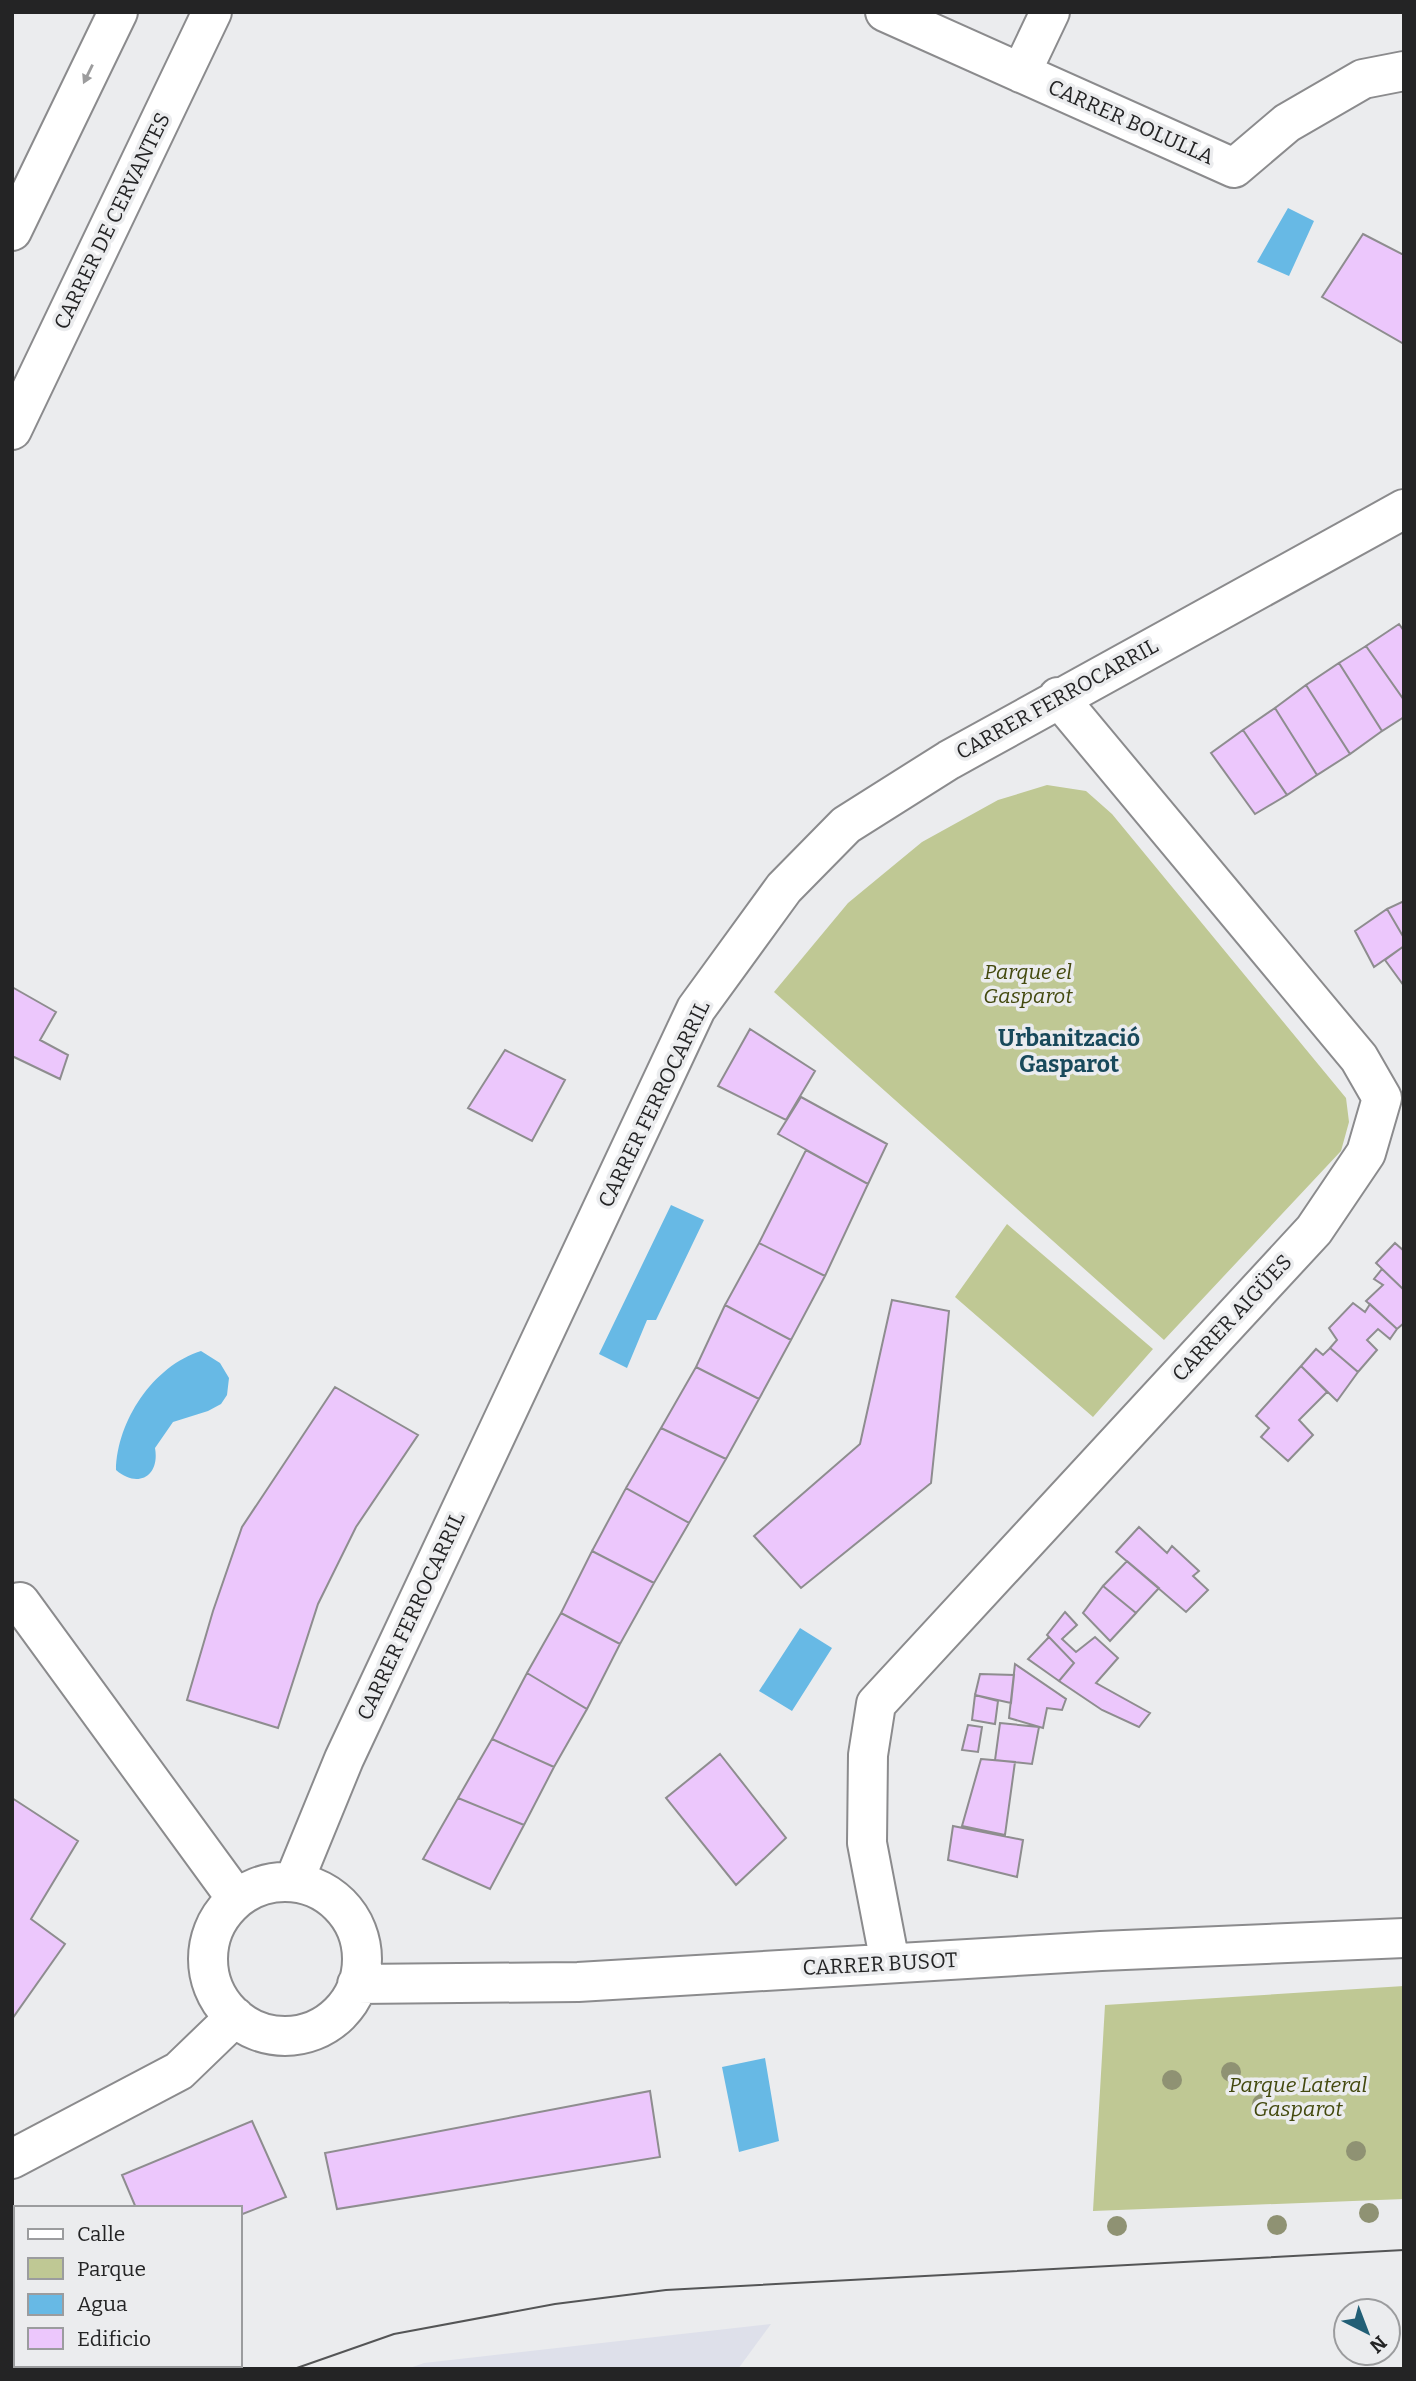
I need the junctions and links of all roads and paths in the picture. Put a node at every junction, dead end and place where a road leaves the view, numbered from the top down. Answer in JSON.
{"nodes":[{"id":1,"x":118,"y":12,"type":"edge"},
{"id":2,"x":212,"y":12,"type":"edge"},
{"id":3,"x":885,"y":12,"type":"edge"},
{"id":4,"x":1050,"y":12,"type":"edge"},
{"id":5,"x":1404,"y":71,"type":"edge"},
{"id":6,"x":1021,"y":73,"type":"junction"},
{"id":7,"x":12,"y":231,"type":"edge"},
{"id":8,"x":12,"y":430,"type":"edge"},
{"id":9,"x":1404,"y":509,"type":"edge"},
{"id":10,"x":1058,"y":697,"type":"junction"},
{"id":11,"x":20,"y":1602,"type":"dead end"},
{"id":12,"x":294,"y":1881,"type":"junction"},
{"id":13,"x":236,"y":1898,"type":"junction"},
{"id":14,"x":1404,"y":1938,"type":"edge"},
{"id":15,"x":890,"y":1963,"type":"junction"},
{"id":16,"x":357,"y":1984,"type":"junction"},
{"id":17,"x":235,"y":2017,"type":"junction"},
{"id":18,"x":12,"y":2159,"type":"edge"}],
"edges":[{"from":1,"to":7,"type":"street","one_way":true},
{"from":2,"to":8,"type":"street","name":"CARRER DE CERVANTES"},
{"from":3,"to":6,"type":"street","name":"CARRER BOLULLA"},
{"from":4,"to":6,"type":"street"},
{"from":5,"to":6,"type":"street","name":"CARRER BOLULLA"},
{"from":9,"to":10,"type":"street","name":"CARRER FERROCARRIL"},
{"from":10,"to":12,"type":"street","name":"CARRER FERROCARRIL"},
{"from":10,"to":15,"type":"street","name":"CARRER AIGÜES"},
{"from":11,"to":13,"type":"street"},
{"from":12,"to":13,"type":"street"},
{"from":12,"to":16,"type":"street"},
{"from":13,"to":17,"type":"street"},
{"from":14,"to":15,"type":"street","name":"CARRER BUSOT"},
{"from":15,"to":16,"type":"street","name":"CARRER BUSOT"},
{"from":16,"to":17,"type":"street"},
{"from":17,"to":18,"type":"street"}]}
